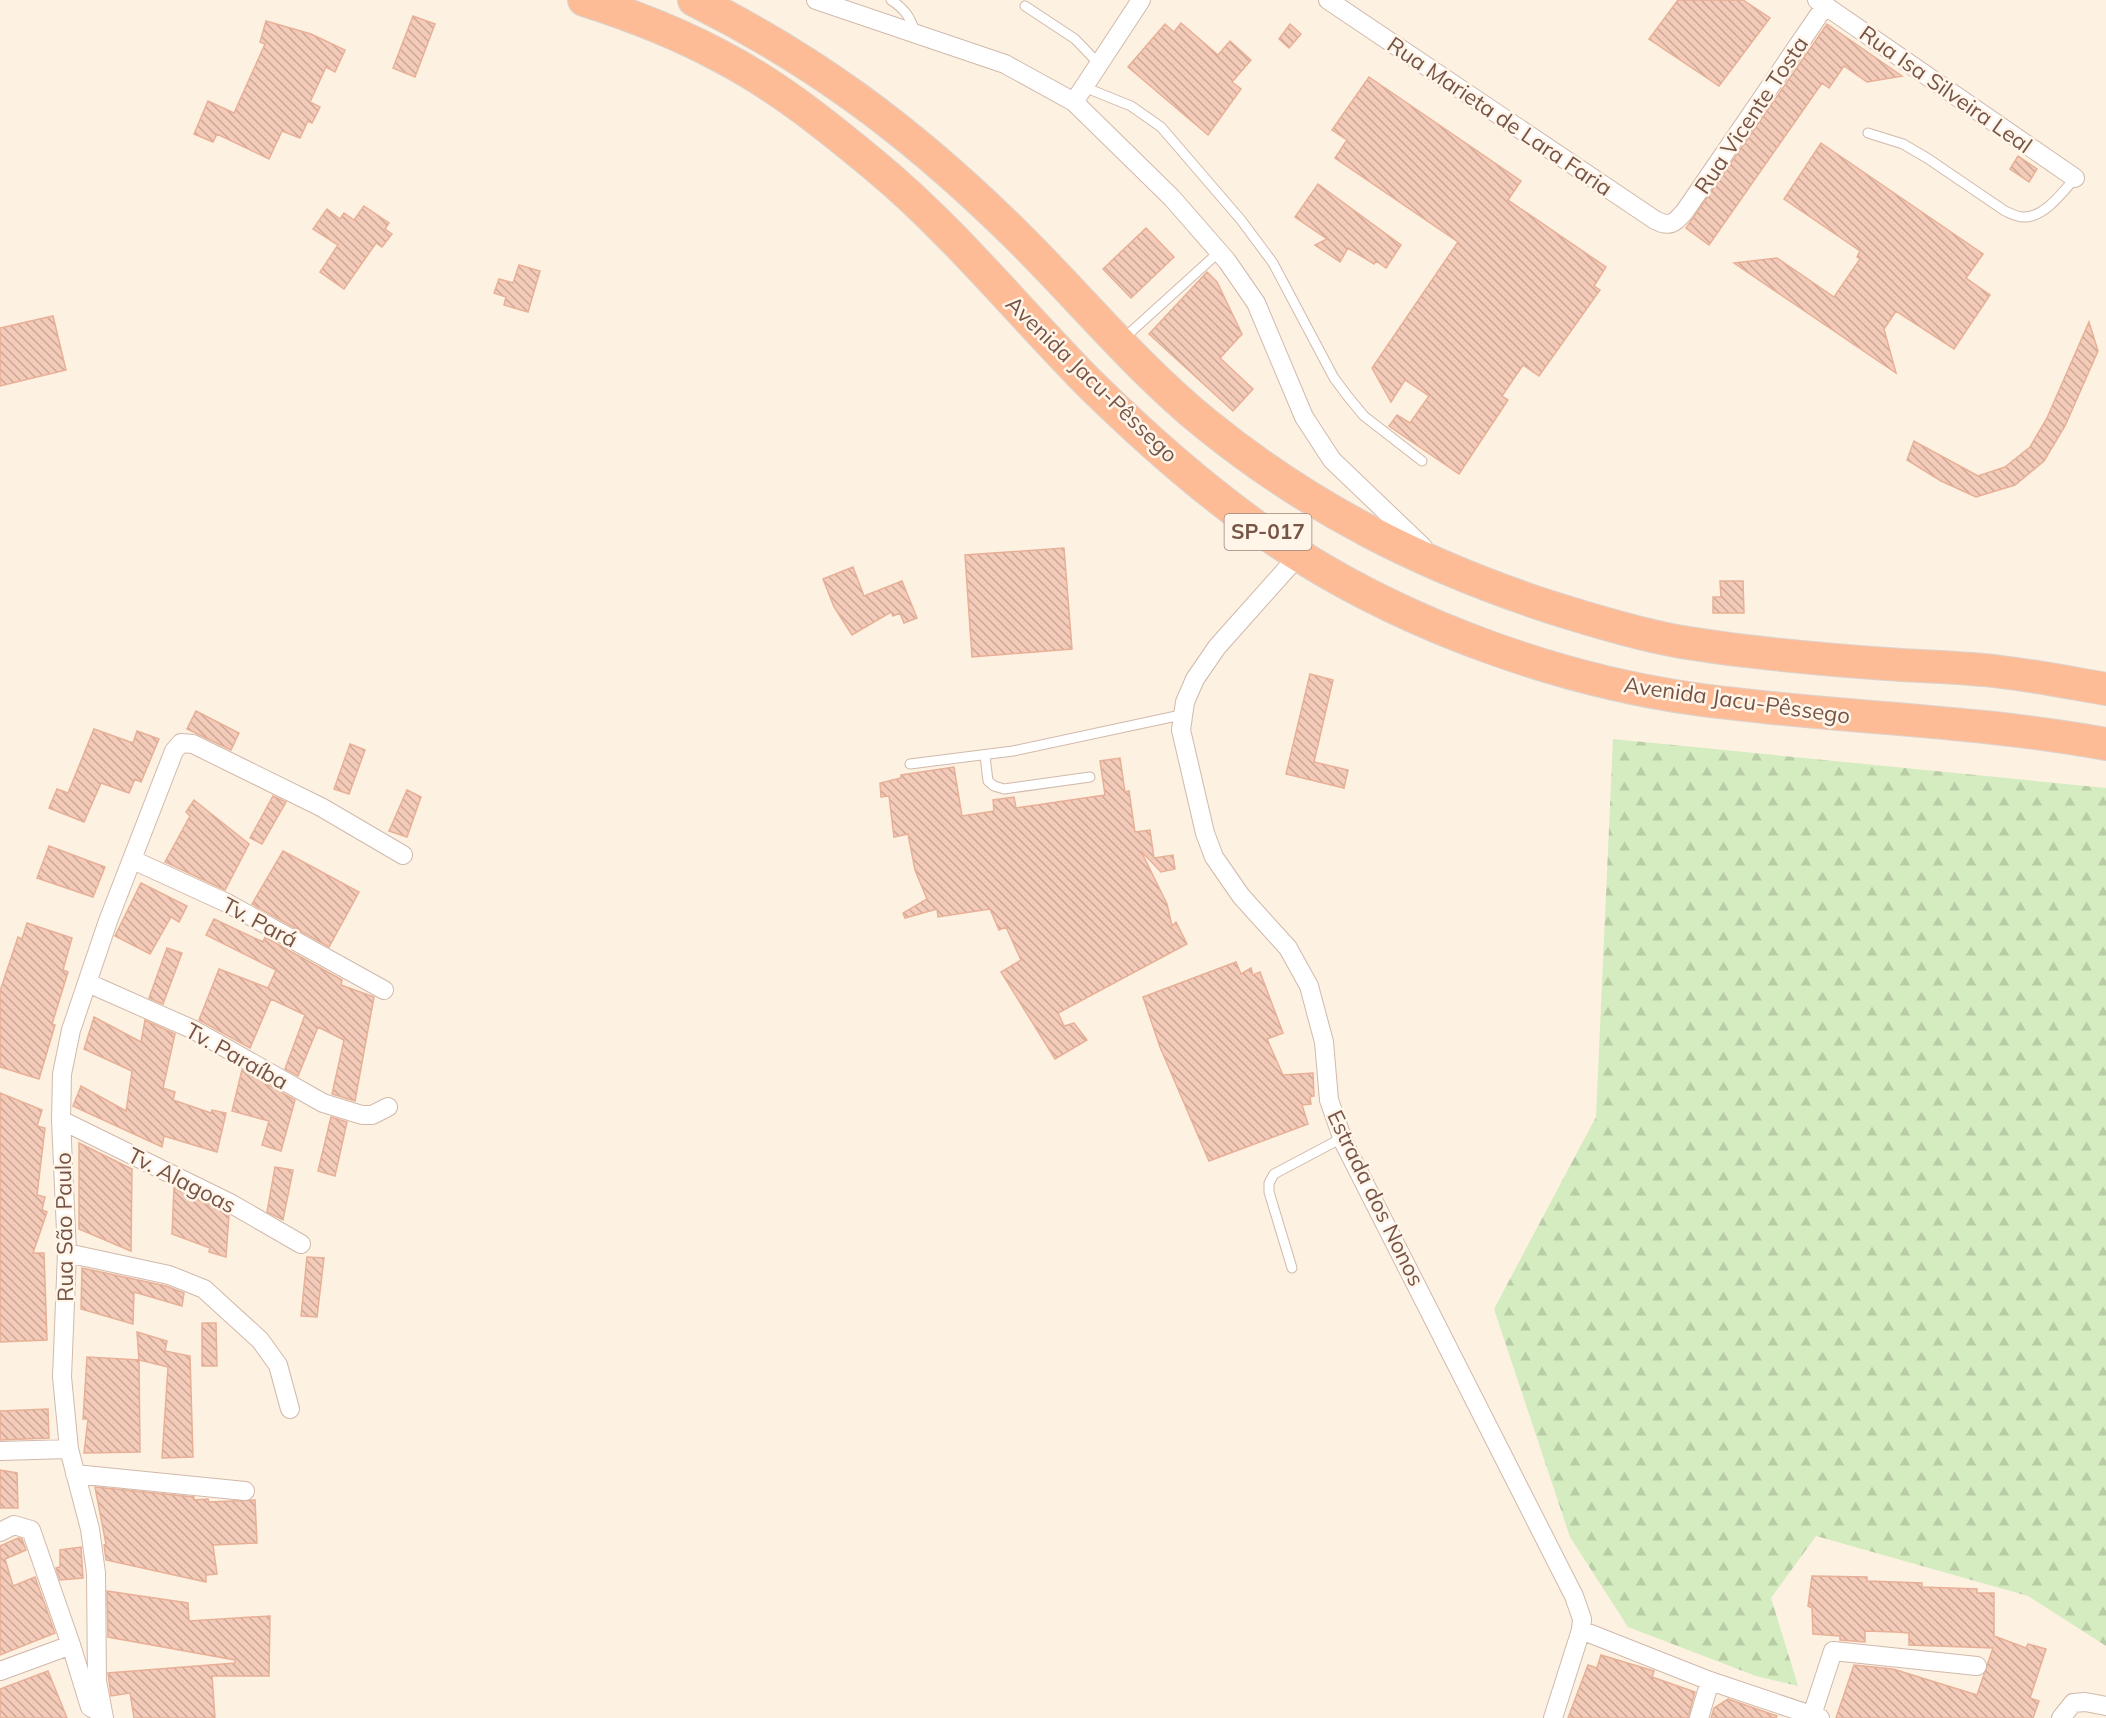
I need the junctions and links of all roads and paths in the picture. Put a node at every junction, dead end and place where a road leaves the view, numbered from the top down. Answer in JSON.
{"nodes":[{"id":1,"x":584,"y":0,"type":"edge"},
{"id":2,"x":694,"y":0,"type":"edge"},
{"id":3,"x":816,"y":0,"type":"edge"},
{"id":4,"x":891,"y":0,"type":"edge"},
{"id":5,"x":1141,"y":0,"type":"edge"},
{"id":6,"x":1328,"y":0,"type":"edge"},
{"id":7,"x":1821,"y":3,"type":"edge"},
{"id":8,"x":1025,"y":6,"type":"dead end"},
{"id":9,"x":915,"y":32,"type":"junction"},
{"id":10,"x":1099,"y":64,"type":"junction"},
{"id":11,"x":1079,"y":95,"type":"junction"},
{"id":12,"x":1868,"y":133,"type":"dead end"},
{"id":13,"x":2075,"y":178,"type":"joint"},
{"id":14,"x":1675,"y":223,"type":"joint"},
{"id":15,"x":1219,"y":252,"type":"junction"},
{"id":16,"x":1119,"y":342,"type":"junction"},
{"id":17,"x":1422,"y":461,"type":"dead end"},
{"id":18,"x":1299,"y":555,"type":"junction"},
{"id":19,"x":1463,"y":577,"type":"junction"},
{"id":20,"x":2106,"y":689,"type":"edge"},
{"id":21,"x":1181,"y":716,"type":"junction"},
{"id":22,"x":2106,"y":744,"type":"edge"},
{"id":23,"x":985,"y":756,"type":"junction"},
{"id":24,"x":910,"y":764,"type":"dead end"},
{"id":25,"x":1090,"y":777,"type":"dead end"},
{"id":26,"x":403,"y":855,"type":"dead end"},
{"id":27,"x":133,"y":860,"type":"junction"},
{"id":28,"x":88,"y":983,"type":"junction"},
{"id":29,"x":384,"y":990,"type":"dead end"},
{"id":30,"x":388,"y":1107,"type":"dead end"},
{"id":31,"x":61,"y":1120,"type":"junction"},
{"id":32,"x":1342,"y":1138,"type":"junction"},
{"id":33,"x":301,"y":1244,"type":"dead end"},
{"id":34,"x":67,"y":1253,"type":"junction"},
{"id":35,"x":1292,"y":1268,"type":"dead end"},
{"id":36,"x":290,"y":1409,"type":"dead end"},
{"id":37,"x":69,"y":1449,"type":"junction"},
{"id":38,"x":0,"y":1451,"type":"edge"},
{"id":39,"x":75,"y":1474,"type":"junction"},
{"id":40,"x":245,"y":1491,"type":"dead end"},
{"id":41,"x":0,"y":1532,"type":"edge"},
{"id":42,"x":1581,"y":1630,"type":"junction"},
{"id":43,"x":71,"y":1645,"type":"junction"},
{"id":44,"x":1977,"y":1666,"type":"dead end"},
{"id":45,"x":0,"y":1671,"type":"edge"},
{"id":46,"x":1710,"y":1681,"type":"junction"},
{"id":47,"x":2106,"y":1707,"type":"edge"},
{"id":48,"x":104,"y":1716,"type":"edge"},
{"id":49,"x":1816,"y":1717,"type":"edge"},
{"id":50,"x":1553,"y":1718,"type":"edge"},
{"id":51,"x":1699,"y":1718,"type":"edge"},
{"id":52,"x":2061,"y":1718,"type":"edge"}],
"edges":[{"from":1,"to":18,"type":"highway","name":"Avenida Jacu-Pêssego","number":"SP-017"},
{"from":2,"to":16,"type":"highway","name":"Avenida Jacu-Pêssego","number":"SP-017"},
{"from":3,"to":9,"type":"street"},
{"from":4,"to":9,"type":"lane"},
{"from":5,"to":10,"type":"street"},
{"from":6,"to":14,"type":"street","name":"Rua Marieta de Lara Faria"},
{"from":7,"to":13,"type":"street","name":"Rua Isa Silveira Leal"},
{"from":7,"to":14,"type":"street","name":"Rua Vicente Tosta"},
{"from":8,"to":10,"type":"lane"},
{"from":9,"to":11,"type":"street"},
{"from":10,"to":11,"type":"street"},
{"from":11,"to":15,"type":"street"},
{"from":11,"to":17,"type":"lane"},
{"from":12,"to":13,"type":"lane"},
{"from":15,"to":16,"type":"lane"},
{"from":15,"to":19,"type":"street"},
{"from":16,"to":19,"type":"highway","name":"Avenida Jacu-Pêssego","number":"SP-017"},
{"from":18,"to":21,"type":"street","name":"Estrada dos Nonos"},
{"from":18,"to":22,"type":"highway","name":"Avenida Jacu-Pêssego","number":"SP-017"},
{"from":19,"to":20,"type":"highway","name":"Avenida Jacu-Pêssego","number":"SP-017"},
{"from":21,"to":23,"type":"lane"},
{"from":21,"to":32,"type":"street","name":"Estrada dos Nonos"},
{"from":23,"to":24,"type":"lane"},
{"from":23,"to":25,"type":"lane"},
{"from":26,"to":27,"type":"street","name":"Rua São Paulo"},
{"from":27,"to":28,"type":"street","name":"Rua São Paulo"},
{"from":27,"to":29,"type":"street","name":"Tv. Pará"},
{"from":28,"to":30,"type":"street","name":"Tv. Paraíba"},
{"from":28,"to":31,"type":"street","name":"Rua São Paulo"},
{"from":31,"to":33,"type":"street","name":"Tv. Alagoas"},
{"from":31,"to":34,"type":"street","name":"Rua São Paulo"},
{"from":32,"to":35,"type":"lane"},
{"from":32,"to":42,"type":"street","name":"Estrada dos Nonos"},
{"from":34,"to":36,"type":"street"},
{"from":34,"to":37,"type":"street","name":"Rua São Paulo"},
{"from":37,"to":38,"type":"street"},
{"from":37,"to":39,"type":"street","name":"Rua São Paulo"},
{"from":39,"to":40,"type":"street"},
{"from":39,"to":48,"type":"street","name":"Rua São Paulo"},
{"from":41,"to":43,"type":"street"},
{"from":42,"to":46,"type":"street"},
{"from":42,"to":50,"type":"street"},
{"from":43,"to":45,"type":"street"},
{"from":43,"to":48,"type":"street"},
{"from":44,"to":49,"type":"street"},
{"from":46,"to":49,"type":"street"},
{"from":46,"to":51,"type":"street"},
{"from":47,"to":52,"type":"street"}]}
